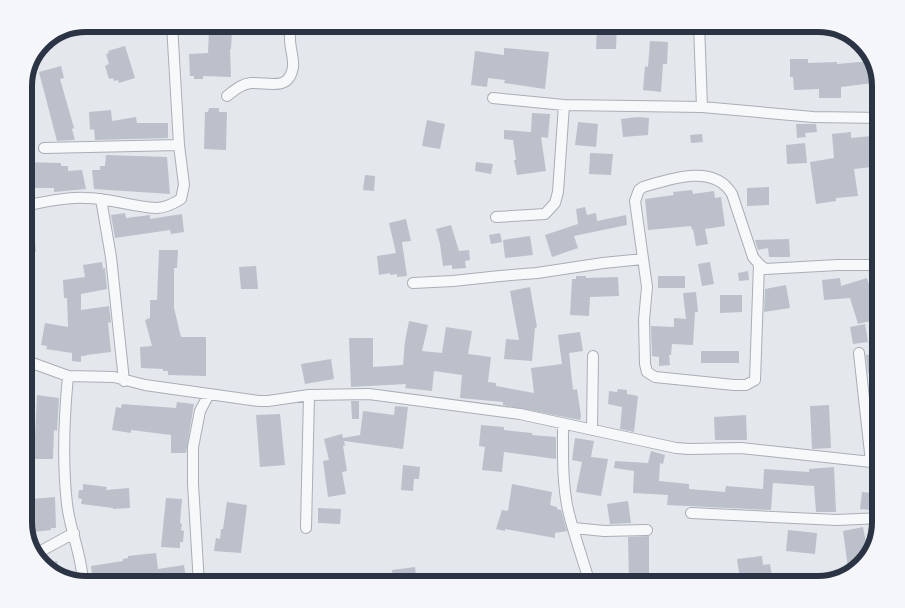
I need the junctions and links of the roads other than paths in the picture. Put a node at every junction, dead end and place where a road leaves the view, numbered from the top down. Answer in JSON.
{"nodes":[{"id":1,"x":172,"y":32,"type":"edge"},
{"id":2,"x":290,"y":32,"type":"edge"},
{"id":3,"x":699,"y":32,"type":"edge"},
{"id":4,"x":227,"y":96,"type":"dead end"},
{"id":5,"x":493,"y":98,"type":"dead end"},
{"id":6,"x":564,"y":105,"type":"junction"},
{"id":7,"x":702,"y":107,"type":"junction"},
{"id":8,"x":872,"y":118,"type":"edge"},
{"id":9,"x":179,"y":145,"type":"junction"},
{"id":10,"x":44,"y":148,"type":"dead end"},
{"id":11,"x":101,"y":198,"type":"junction"},
{"id":12,"x":33,"y":204,"type":"edge"},
{"id":13,"x":496,"y":217,"type":"dead end"},
{"id":14,"x":643,"y":259,"type":"junction"},
{"id":15,"x":759,"y":264,"type":"junction"},
{"id":16,"x":872,"y":265,"type":"edge"},
{"id":17,"x":413,"y":283,"type":"dead end"},
{"id":18,"x":859,"y":353,"type":"dead end"},
{"id":19,"x":592,"y":356,"type":"dead end"},
{"id":20,"x":33,"y":363,"type":"edge"},
{"id":21,"x":68,"y":376,"type":"junction"},
{"id":22,"x":124,"y":381,"type":"junction"},
{"id":23,"x":209,"y":394,"type":"junction"},
{"id":24,"x":309,"y":395,"type":"junction"},
{"id":25,"x":563,"y":424,"type":"junction"},
{"id":26,"x":592,"y":430,"type":"junction"},
{"id":27,"x":872,"y":437,"type":"edge"},
{"id":28,"x":872,"y":463,"type":"edge"},
{"id":29,"x":691,"y":513,"type":"dead end"},
{"id":30,"x":872,"y":518,"type":"edge"},
{"id":31,"x":306,"y":528,"type":"dead end"},
{"id":32,"x":574,"y":528,"type":"junction"},
{"id":33,"x":647,"y":530,"type":"dead end"},
{"id":34,"x":74,"y":533,"type":"junction"},
{"id":35,"x":41,"y":550,"type":"edge"},
{"id":36,"x":82,"y":575,"type":"edge"},
{"id":37,"x":199,"y":576,"type":"edge"},
{"id":38,"x":588,"y":576,"type":"edge"}],
"edges":[{"from":1,"to":9,"type":"street"},
{"from":2,"to":4,"type":"street"},
{"from":3,"to":7,"type":"street"},
{"from":5,"to":6,"type":"street"},
{"from":6,"to":7,"type":"street"},
{"from":6,"to":13,"type":"street"},
{"from":7,"to":8,"type":"street"},
{"from":9,"to":10,"type":"street"},
{"from":9,"to":11,"type":"street"},
{"from":11,"to":12,"type":"street"},
{"from":11,"to":22,"type":"street"},
{"from":14,"to":15,"type":"street"},
{"from":14,"to":15,"type":"street"},
{"from":14,"to":17,"type":"street"},
{"from":15,"to":16,"type":"street"},
{"from":18,"to":27,"type":"street"},
{"from":19,"to":26,"type":"street"},
{"from":20,"to":21,"type":"street"},
{"from":21,"to":22,"type":"street"},
{"from":21,"to":34,"type":"street"},
{"from":22,"to":23,"type":"street"},
{"from":23,"to":24,"type":"street"},
{"from":23,"to":37,"type":"street"},
{"from":24,"to":25,"type":"street"},
{"from":24,"to":31,"type":"street"},
{"from":25,"to":26,"type":"street"},
{"from":25,"to":32,"type":"street"},
{"from":26,"to":28,"type":"street"},
{"from":29,"to":30,"type":"street"},
{"from":32,"to":33,"type":"street"},
{"from":32,"to":38,"type":"street"},
{"from":34,"to":35,"type":"street"},
{"from":34,"to":36,"type":"street"}]}
